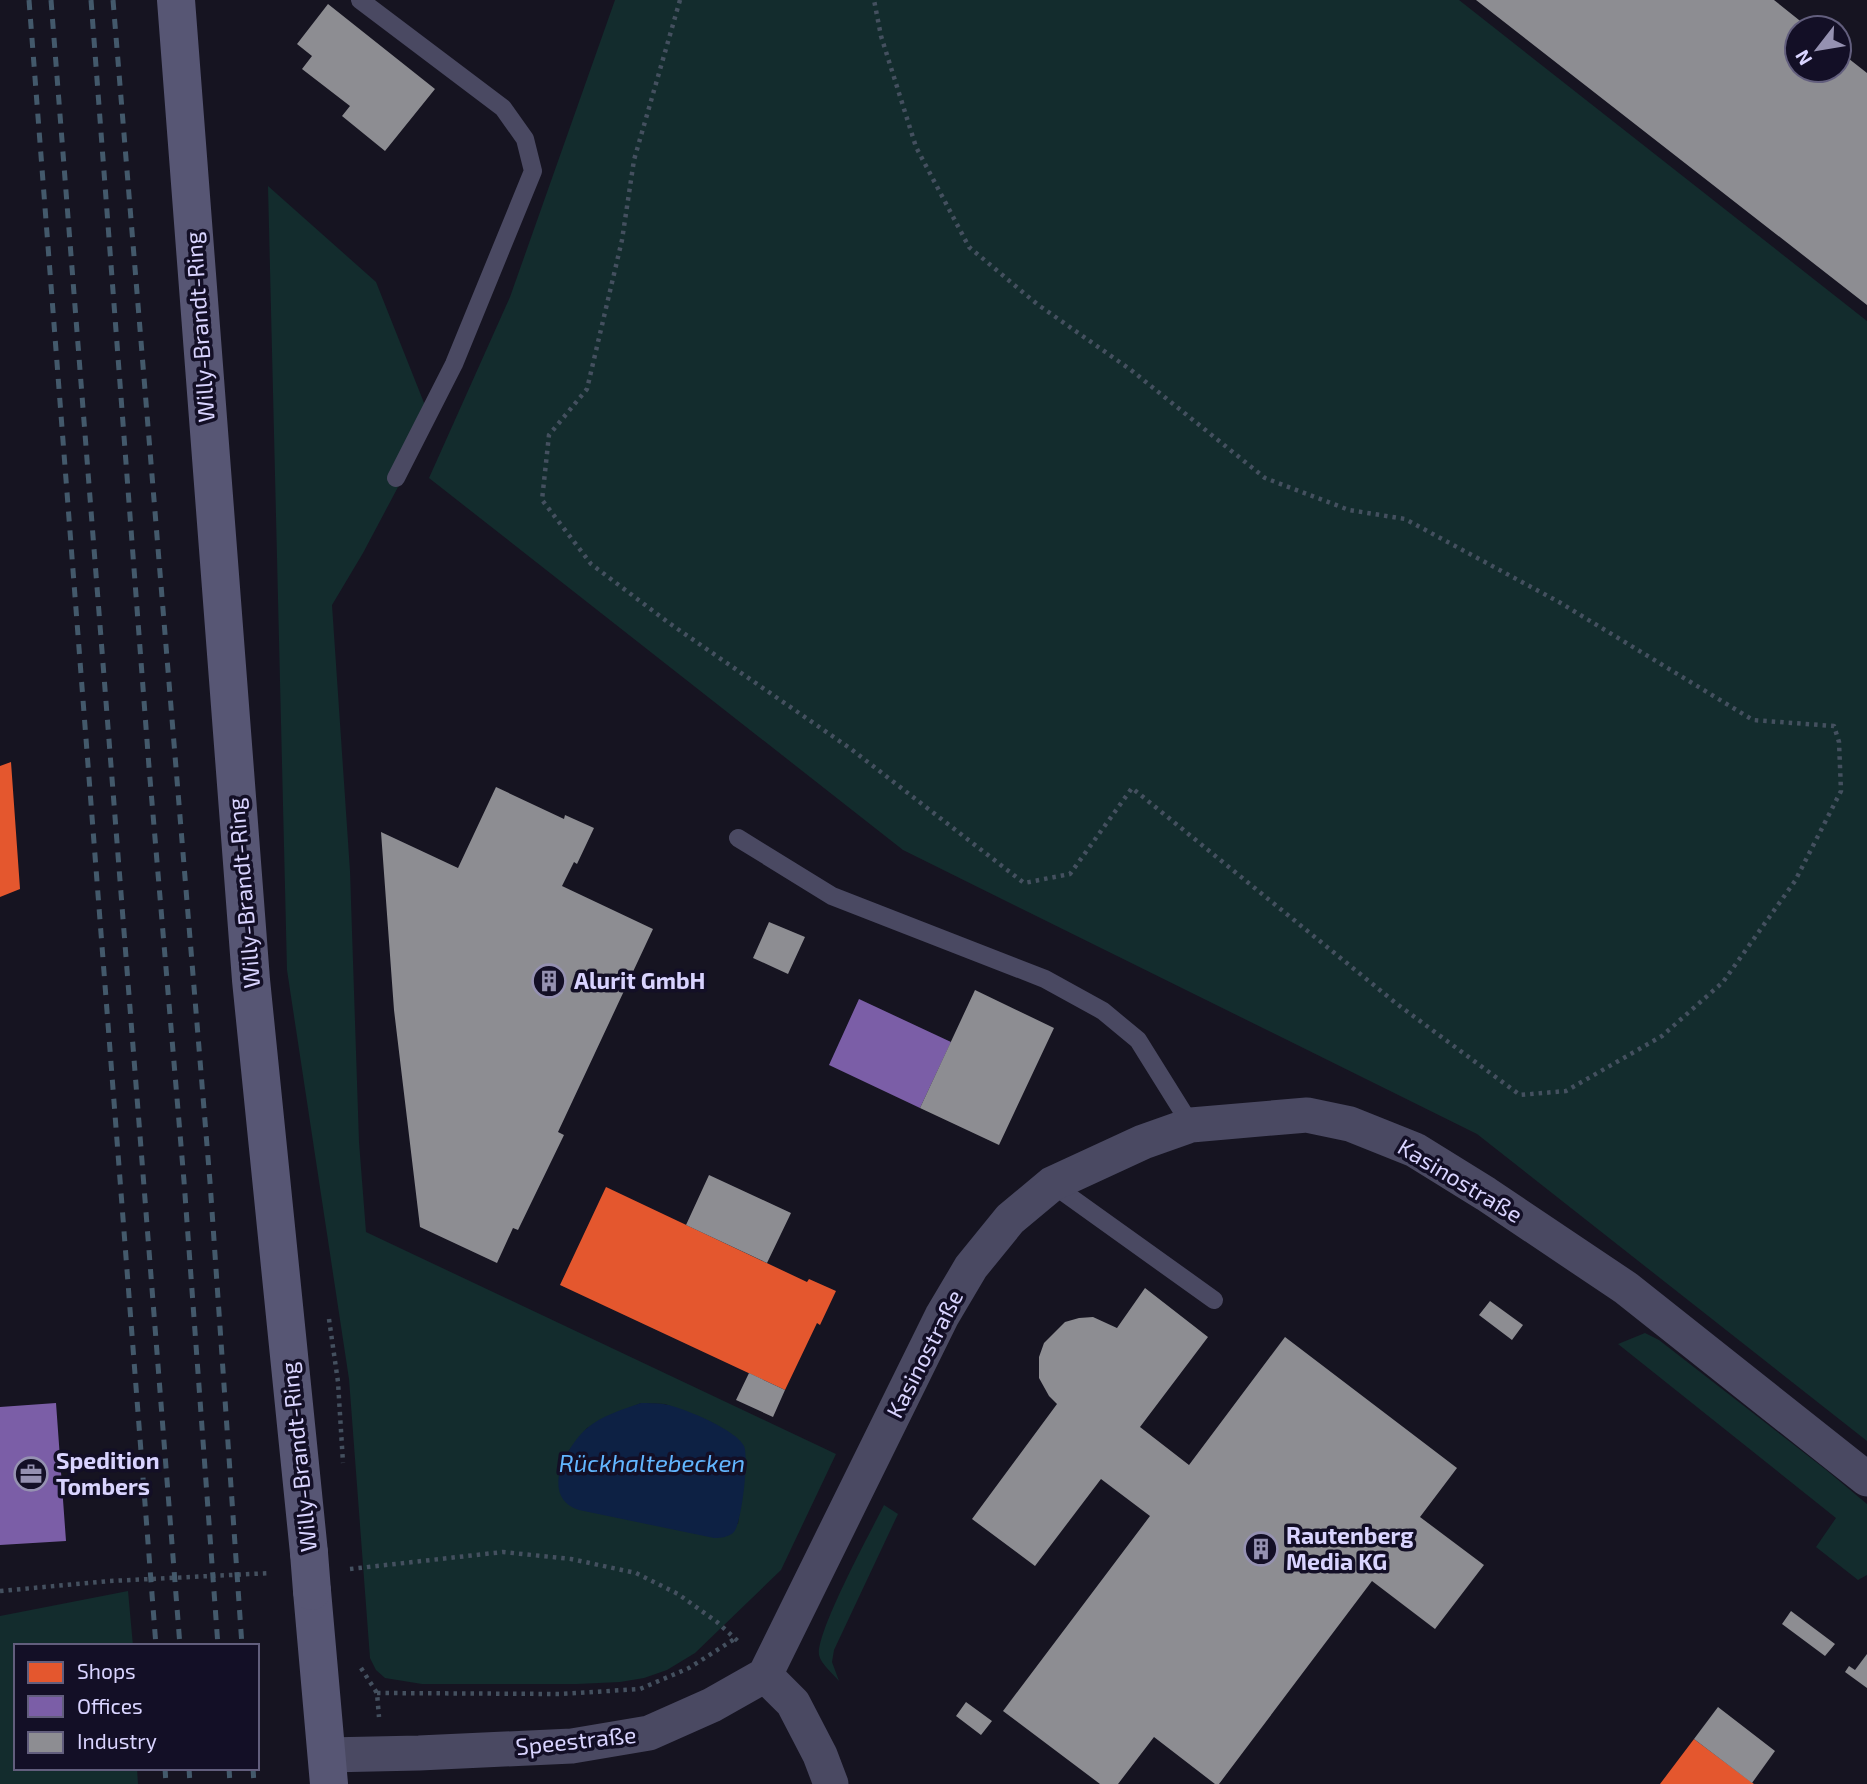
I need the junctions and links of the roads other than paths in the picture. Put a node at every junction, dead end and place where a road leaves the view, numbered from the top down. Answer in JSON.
{"nodes":[{"id":1,"x":176,"y":0,"type":"edge"},
{"id":2,"x":360,"y":0,"type":"edge"},
{"id":3,"x":396,"y":478,"type":"dead end"},
{"id":4,"x":738,"y":838,"type":"dead end"},
{"id":5,"x":1191,"y":1125,"type":"junction"},
{"id":6,"x":1052,"y":1184,"type":"junction"},
{"id":7,"x":1214,"y":1300,"type":"dead end"},
{"id":8,"x":1867,"y":1479,"type":"edge"},
{"id":9,"x":765,"y":1675,"type":"junction"},
{"id":10,"x":328,"y":1769,"type":"edge"},
{"id":11,"x":831,"y":1784,"type":"edge"}],
"edges":[{"from":1,"to":10,"type":"main road","name":"Willy-Brandt-Ring","bridge":true},
{"from":2,"to":3,"type":"lane"},
{"from":4,"to":5,"type":"lane"},
{"from":5,"to":6,"type":"street","name":"Kasinostraße"},
{"from":5,"to":8,"type":"street","name":"Kasinostraße"},
{"from":6,"to":7,"type":"lane"},
{"from":6,"to":9,"type":"street","name":"Kasinostraße"},
{"from":9,"to":10,"type":"street","name":"Speestraße"},
{"from":9,"to":11,"type":"street"}]}
